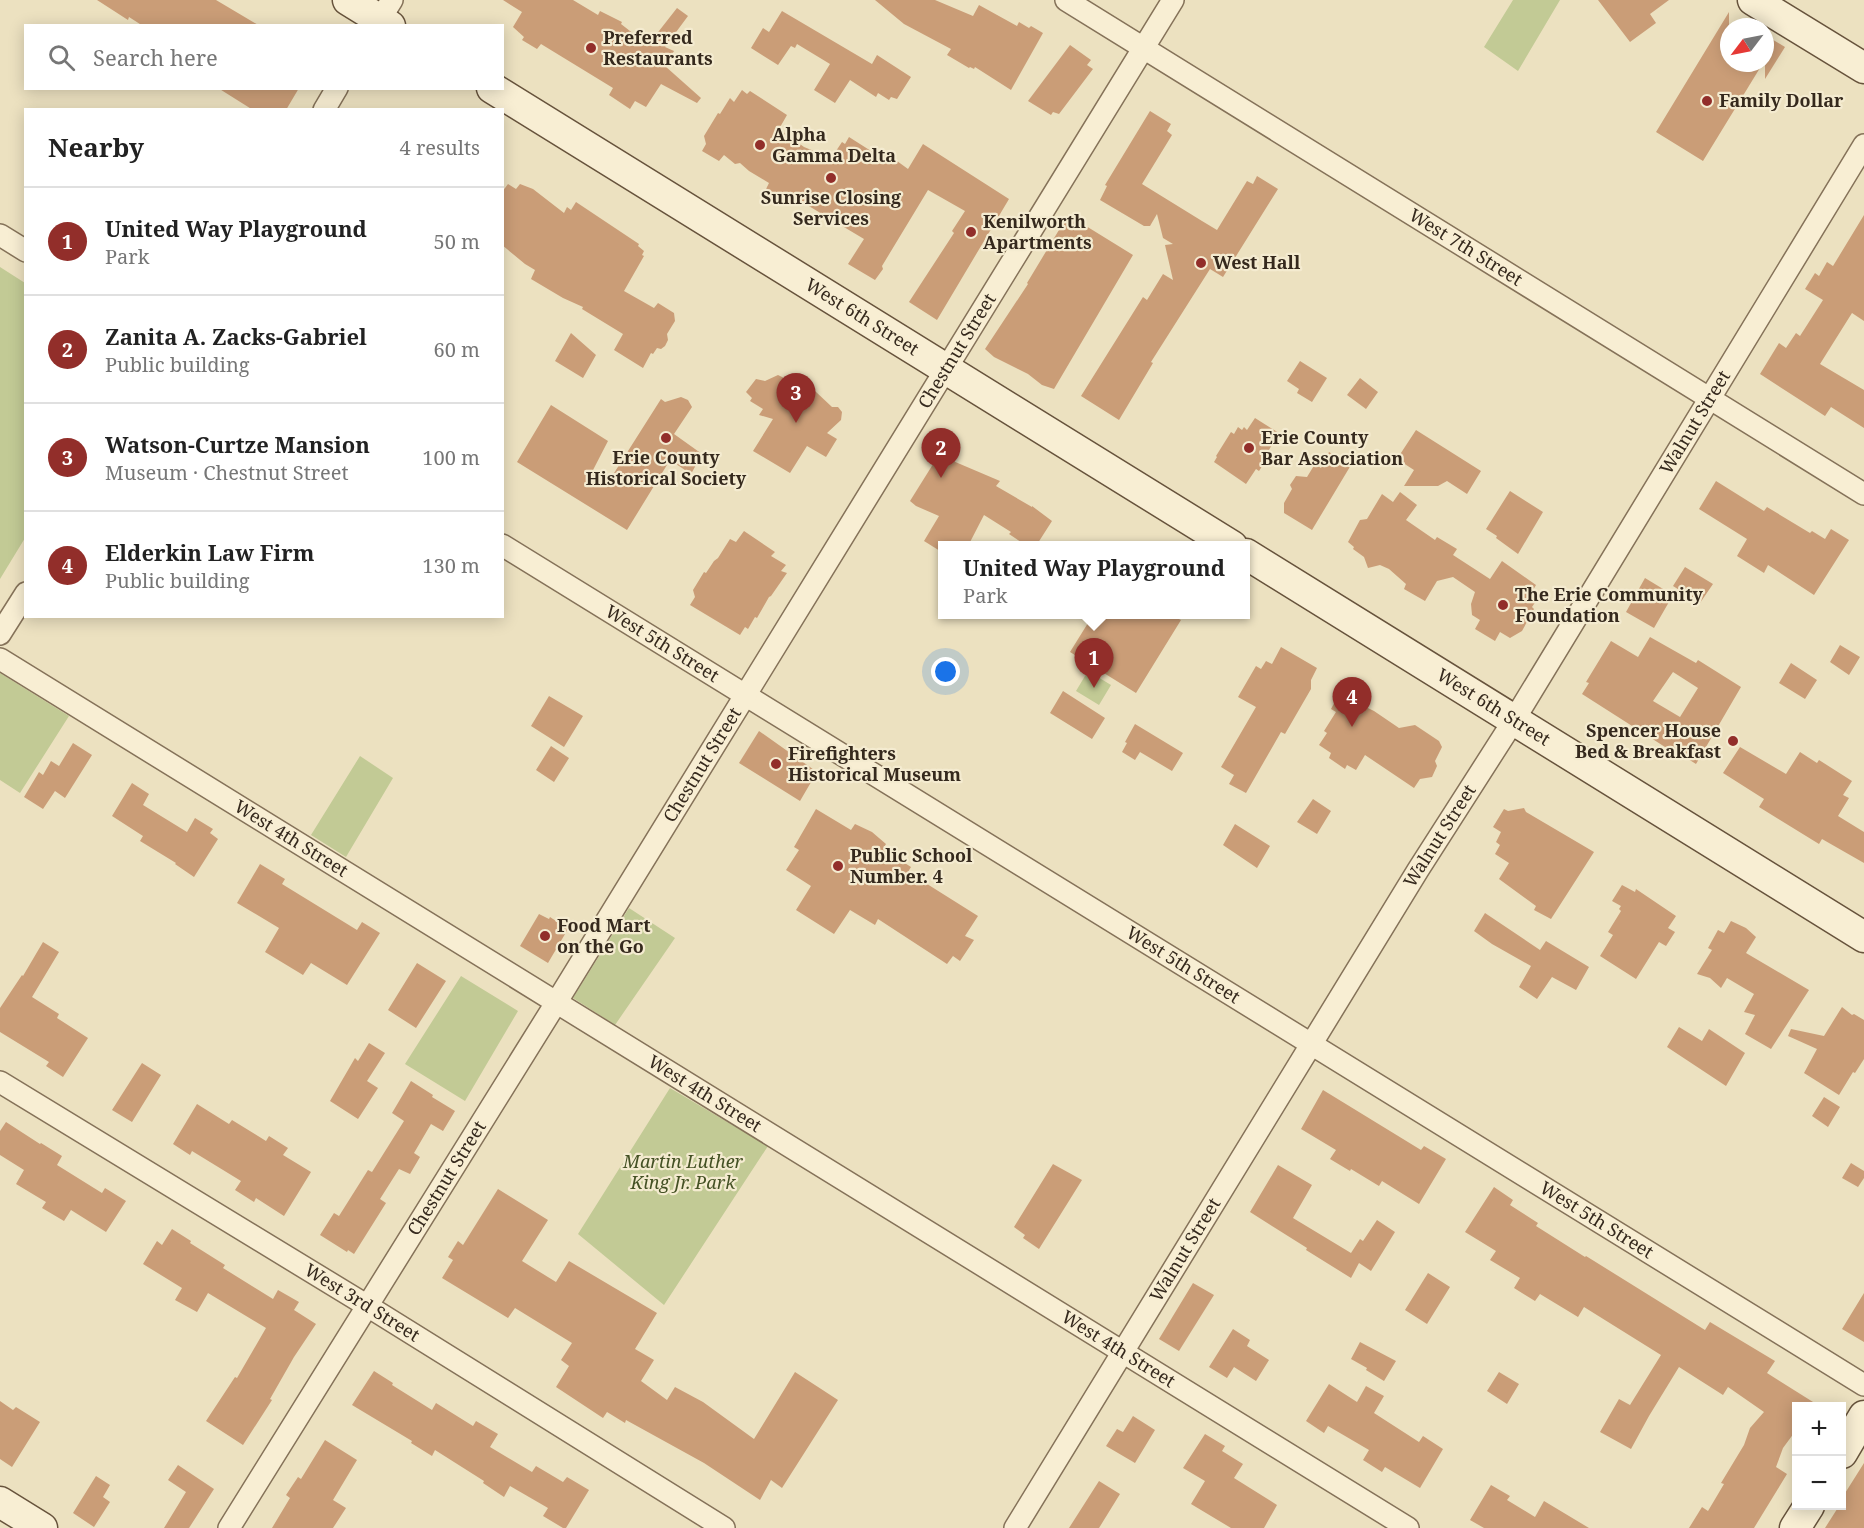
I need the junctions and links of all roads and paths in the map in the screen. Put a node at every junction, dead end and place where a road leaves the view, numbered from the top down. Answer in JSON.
{"nodes":[{"id":1,"x":348,"y":0,"type":"edge"},
{"id":2,"x":1066,"y":0,"type":"edge"},
{"id":3,"x":1173,"y":0,"type":"edge"},
{"id":4,"x":1753,"y":0,"type":"edge"},
{"id":5,"x":384,"y":18,"type":"edge"},
{"id":6,"x":1144,"y":48,"type":"junction"},
{"id":7,"x":1864,"y":68,"type":"edge"},
{"id":8,"x":336,"y":90,"type":"edge"},
{"id":9,"x":495,"y":90,"type":"edge"},
{"id":10,"x":325,"y":108,"type":"edge"},
{"id":11,"x":1864,"y":145,"type":"edge"},
{"id":12,"x":0,"y":235,"type":"edge"},
{"id":13,"x":24,"y":250,"type":"edge"},
{"id":14,"x":947,"y":369,"type":"junction"},
{"id":15,"x":1710,"y":399,"type":"junction"},
{"id":16,"x":1864,"y":494,"type":"edge"},
{"id":17,"x":1224,"y":541,"type":"edge"},
{"id":18,"x":504,"y":546,"type":"edge"},
{"id":19,"x":1250,"y":557,"type":"edge"},
{"id":20,"x":24,"y":596,"type":"edge"},
{"id":21,"x":0,"y":634,"type":"edge"},
{"id":22,"x":0,"y":659,"type":"edge"},
{"id":23,"x":746,"y":694,"type":"junction"},
{"id":24,"x":1514,"y":720,"type":"junction"},
{"id":25,"x":1864,"y":937,"type":"edge"},
{"id":26,"x":556,"y":1003,"type":"junction"},
{"id":27,"x":1310,"y":1045,"type":"junction"},
{"id":28,"x":0,"y":1082,"type":"edge"},
{"id":29,"x":366,"y":1305,"type":"junction"},
{"id":30,"x":1124,"y":1352,"type":"junction"},
{"id":31,"x":1864,"y":1385,"type":"edge"},
{"id":32,"x":1864,"y":1416,"type":"edge"},
{"id":33,"x":1846,"y":1446,"type":"edge"},
{"id":34,"x":0,"y":1502,"type":"edge"},
{"id":35,"x":1807,"y":1510,"type":"edge"},
{"id":36,"x":42,"y":1528,"type":"edge"},
{"id":37,"x":229,"y":1528,"type":"edge"},
{"id":38,"x":724,"y":1528,"type":"edge"},
{"id":39,"x":1015,"y":1528,"type":"edge"},
{"id":40,"x":1408,"y":1528,"type":"edge"},
{"id":41,"x":1796,"y":1528,"type":"edge"}],
"edges":[{"from":1,"to":5,"type":"main road"},
{"from":2,"to":6,"type":"street","name":"West 7th Street"},
{"from":3,"to":6,"type":"street","name":"Chestnut Street"},
{"from":4,"to":7,"type":"main road"},
{"from":6,"to":14,"type":"street","name":"Chestnut Street"},
{"from":6,"to":15,"type":"street","name":"West 7th Street"},
{"from":8,"to":10,"type":"street"},
{"from":9,"to":14,"type":"main road","name":"West 6th Street"},
{"from":11,"to":15,"type":"street","name":"Walnut Street"},
{"from":12,"to":13,"type":"street"},
{"from":14,"to":17,"type":"main road","name":"West 6th Street"},
{"from":14,"to":23,"type":"street","name":"Chestnut Street"},
{"from":15,"to":16,"type":"street","name":"West 7th Street"},
{"from":15,"to":24,"type":"street","name":"Walnut Street"},
{"from":18,"to":23,"type":"street","name":"West 5th Street"},
{"from":19,"to":24,"type":"main road","name":"West 6th Street"},
{"from":20,"to":21,"type":"street"},
{"from":22,"to":26,"type":"street","name":"West 4th Street"},
{"from":23,"to":26,"type":"street","name":"Chestnut Street"},
{"from":23,"to":27,"type":"street","name":"West 5th Street"},
{"from":24,"to":25,"type":"main road","name":"West 6th Street"},
{"from":24,"to":27,"type":"street","name":"Walnut Street"},
{"from":26,"to":29,"type":"street","name":"Chestnut Street"},
{"from":26,"to":30,"type":"street","name":"West 4th Street"},
{"from":27,"to":30,"type":"street","name":"Walnut Street"},
{"from":27,"to":31,"type":"street","name":"West 5th Street"},
{"from":28,"to":29,"type":"street","name":"West 3rd Street"},
{"from":29,"to":37,"type":"street","name":"Chestnut Street"},
{"from":29,"to":38,"type":"street","name":"West 3rd Street"},
{"from":30,"to":39,"type":"street","name":"Walnut Street"},
{"from":30,"to":40,"type":"street","name":"West 4th Street"},
{"from":32,"to":33,"type":"main road"},
{"from":34,"to":36,"type":"main road"},
{"from":35,"to":41,"type":"main road"}]}
